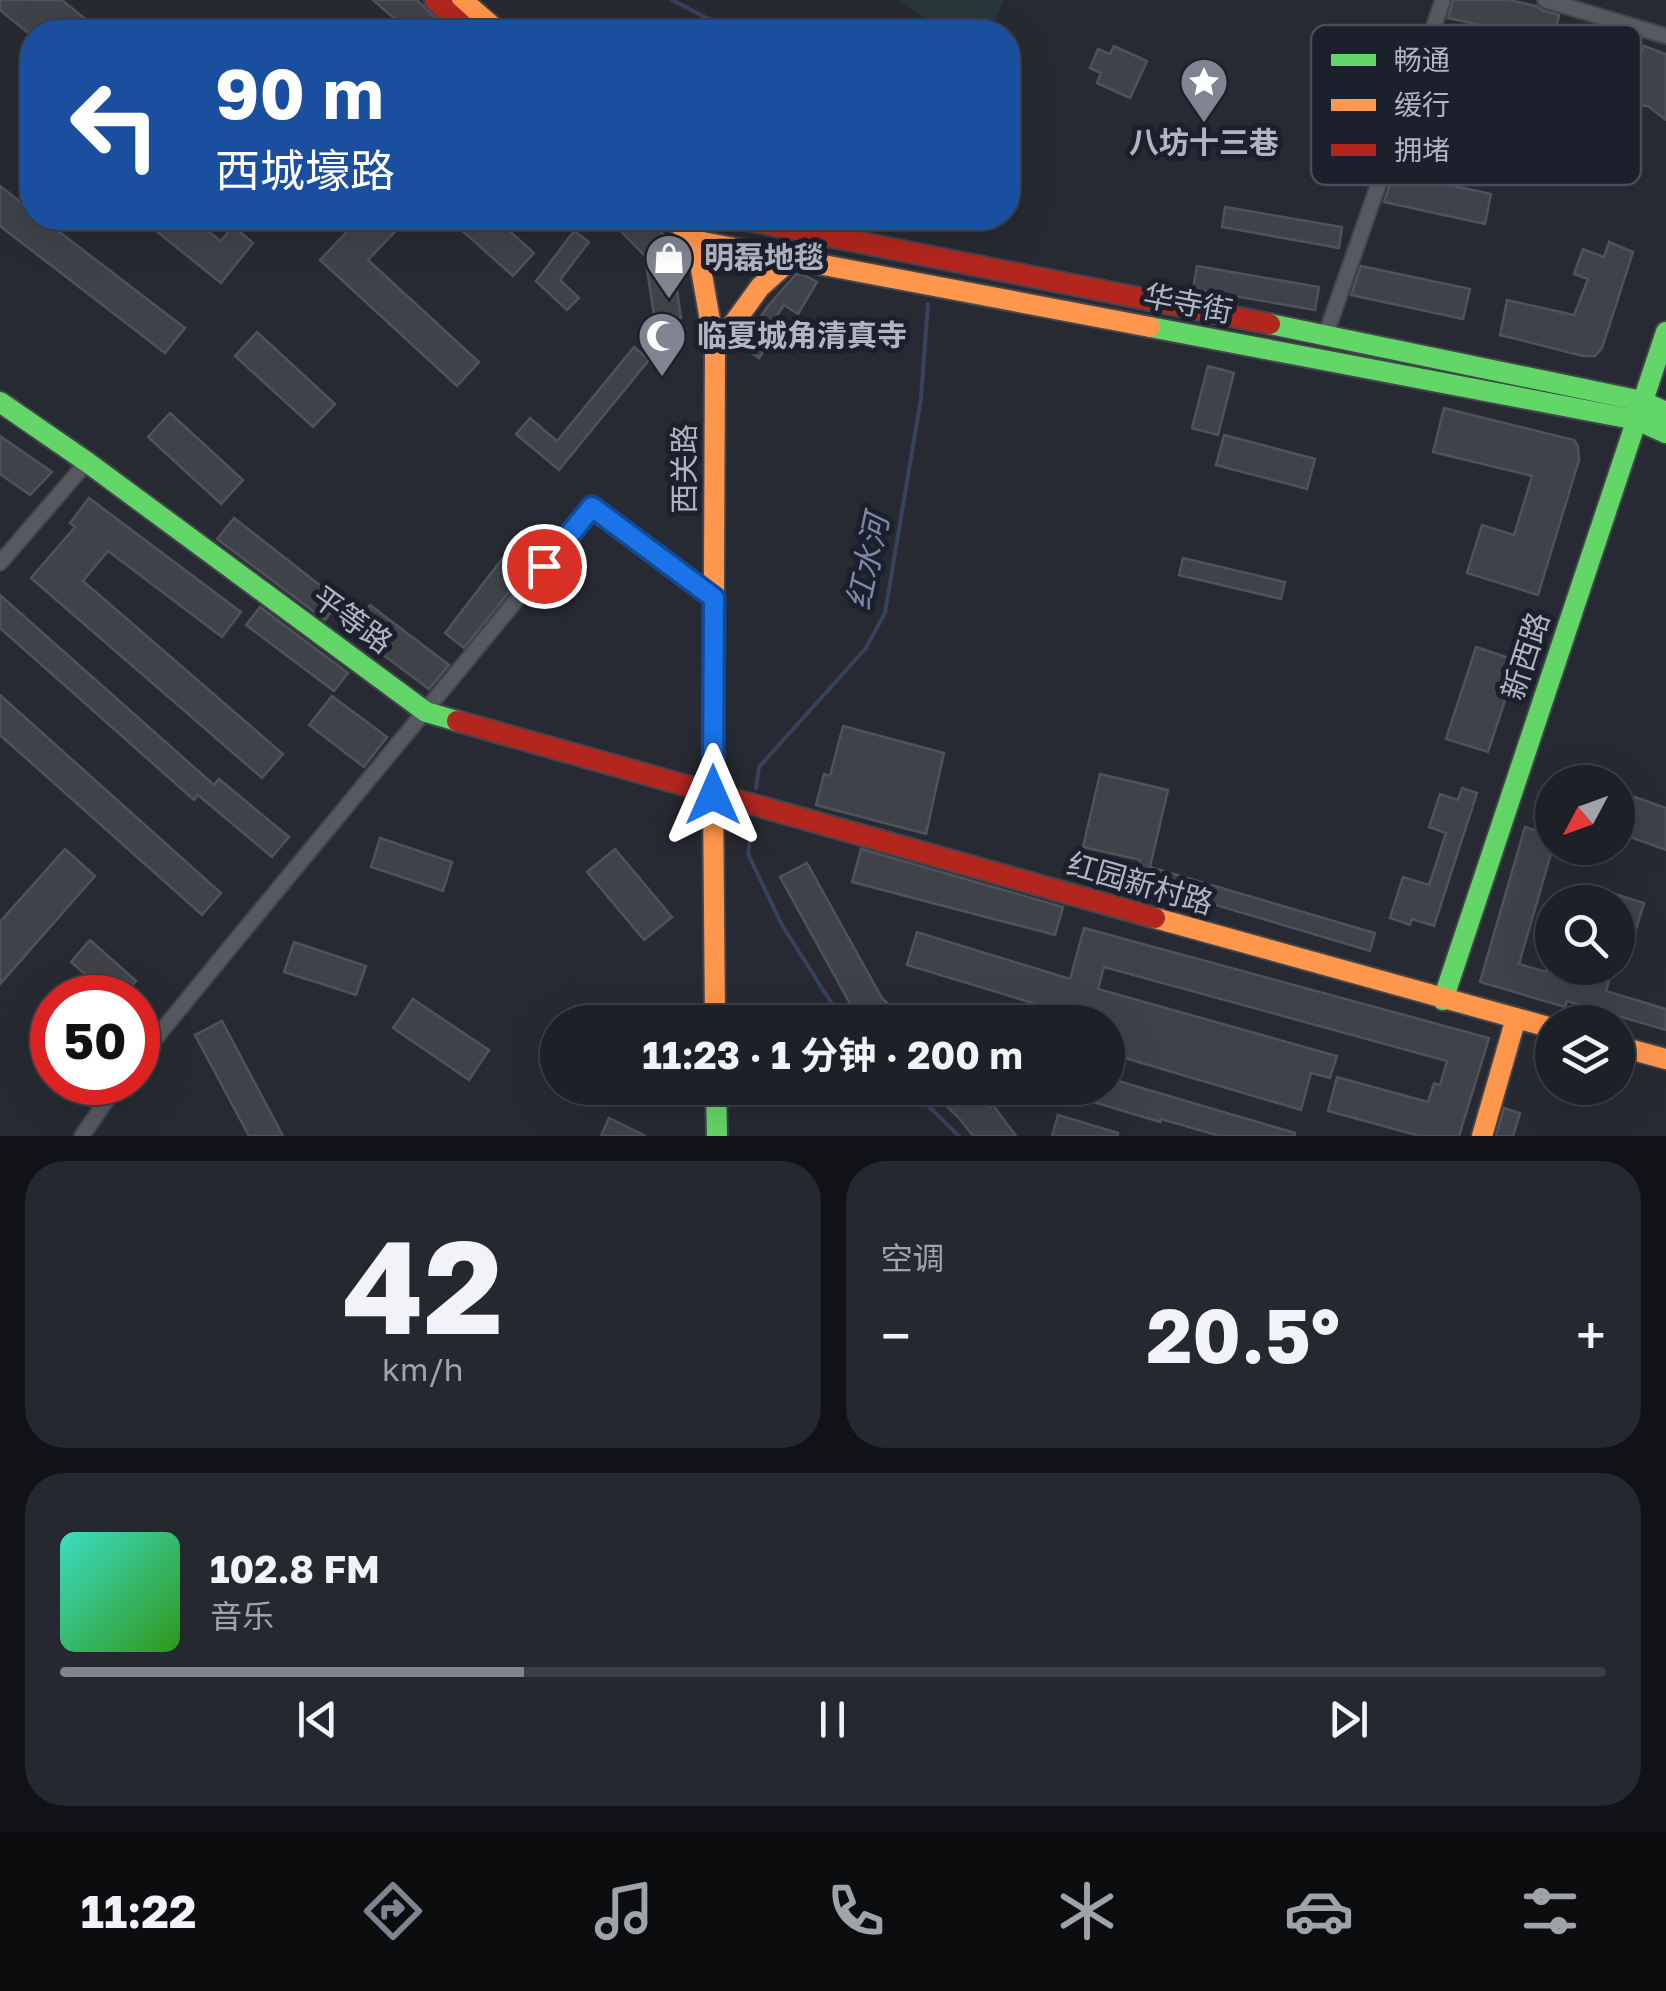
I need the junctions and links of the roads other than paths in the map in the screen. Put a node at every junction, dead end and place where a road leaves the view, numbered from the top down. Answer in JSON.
{"nodes":[{"id":1,"x":435,"y":0,"type":"edge"},
{"id":2,"x":462,"y":0,"type":"edge"},
{"id":3,"x":1443,"y":0,"type":"edge"},
{"id":4,"x":1545,"y":0,"type":"edge"},
{"id":5,"x":457,"y":20,"type":"edge"},
{"id":6,"x":485,"y":20,"type":"edge"},
{"id":7,"x":1434,"y":25,"type":"edge"},
{"id":8,"x":1629,"y":25,"type":"edge"},
{"id":9,"x":1641,"y":29,"type":"edge"},
{"id":10,"x":1666,"y":36,"type":"edge"},
{"id":11,"x":1378,"y":185,"type":"edge"},
{"id":12,"x":685,"y":230,"type":"edge"},
{"id":13,"x":694,"y":230,"type":"edge"},
{"id":14,"x":790,"y":230,"type":"edge"},
{"id":15,"x":813,"y":235,"type":"junction"},
{"id":16,"x":697,"y":241,"type":"junction"},
{"id":17,"x":793,"y":258,"type":"junction"},
{"id":18,"x":1666,"y":332,"type":"edge"},
{"id":19,"x":1326,"y":334,"type":"junction"},
{"id":20,"x":716,"y":349,"type":"junction"},
{"id":21,"x":0,"y":402,"type":"edge"},
{"id":22,"x":1640,"y":411,"type":"junction"},
{"id":23,"x":1666,"y":412,"type":"edge"},
{"id":24,"x":1666,"y":433,"type":"edge"},
{"id":25,"x":87,"y":462,"type":"junction"},
{"id":26,"x":0,"y":563,"type":"edge"},
{"id":27,"x":714,"y":598,"type":"junction"},
{"id":28,"x":426,"y":712,"type":"junction"},
{"id":29,"x":713,"y":795,"type":"junction"},
{"id":30,"x":1444,"y":1000,"type":"junction"},
{"id":31,"x":715,"y":1005,"type":"edge"},
{"id":32,"x":1516,"y":1018,"type":"junction"},
{"id":33,"x":1535,"y":1023,"type":"edge"},
{"id":34,"x":160,"y":1033,"type":"edge"},
{"id":35,"x":1635,"y":1051,"type":"edge"},
{"id":36,"x":1666,"y":1059,"type":"edge"},
{"id":37,"x":104,"y":1105,"type":"edge"},
{"id":38,"x":716,"y":1105,"type":"edge"},
{"id":39,"x":82,"y":1136,"type":"edge"},
{"id":40,"x":716,"y":1136,"type":"edge"},
{"id":41,"x":1482,"y":1136,"type":"edge"}],
"edges":[{"from":1,"to":5,"type":"main road"},
{"from":2,"to":6,"type":"main road"},
{"from":3,"to":7,"type":"street"},
{"from":4,"to":8,"type":"street"},
{"from":9,"to":10,"type":"street"},
{"from":11,"to":19,"type":"street"},
{"from":12,"to":16,"type":"main road"},
{"from":13,"to":16,"type":"main road","name":"西关路"},
{"from":14,"to":15,"type":"main road","name":"华寺街"},
{"from":15,"to":17,"type":"main road"},
{"from":15,"to":19,"type":"main road","name":"华寺街"},
{"from":16,"to":17,"type":"main road","name":"华寺街"},
{"from":16,"to":20,"type":"main road","name":"西关路"},
{"from":17,"to":20,"type":"main road"},
{"from":17,"to":22,"type":"main road","name":"华寺街"},
{"from":18,"to":22,"type":"main road","name":"新西路"},
{"from":19,"to":22,"type":"main road","name":"华寺街"},
{"from":20,"to":27,"type":"main road","name":"西关路"},
{"from":21,"to":25,"type":"main road","name":"平等路"},
{"from":22,"to":23,"type":"main road","name":"华寺街"},
{"from":22,"to":24,"type":"main road","name":"华寺街"},
{"from":22,"to":30,"type":"main road","name":"新西路"},
{"from":25,"to":26,"type":"street"},
{"from":25,"to":28,"type":"main road","name":"平等路"},
{"from":27,"to":28,"type":"street"},
{"from":27,"to":29,"type":"main road","name":"西关路"},
{"from":28,"to":29,"type":"main road","name":"平等路"},
{"from":28,"to":34,"type":"street"},
{"from":29,"to":30,"type":"main road","name":"红园新村路"},
{"from":29,"to":31,"type":"main road","name":"西关路"},
{"from":30,"to":32,"type":"main road","name":"红园新村路"},
{"from":32,"to":33,"type":"main road","name":"红园新村路"},
{"from":32,"to":41,"type":"main road"},
{"from":35,"to":36,"type":"main road"},
{"from":37,"to":39,"type":"street"},
{"from":38,"to":40,"type":"main road"}]}
